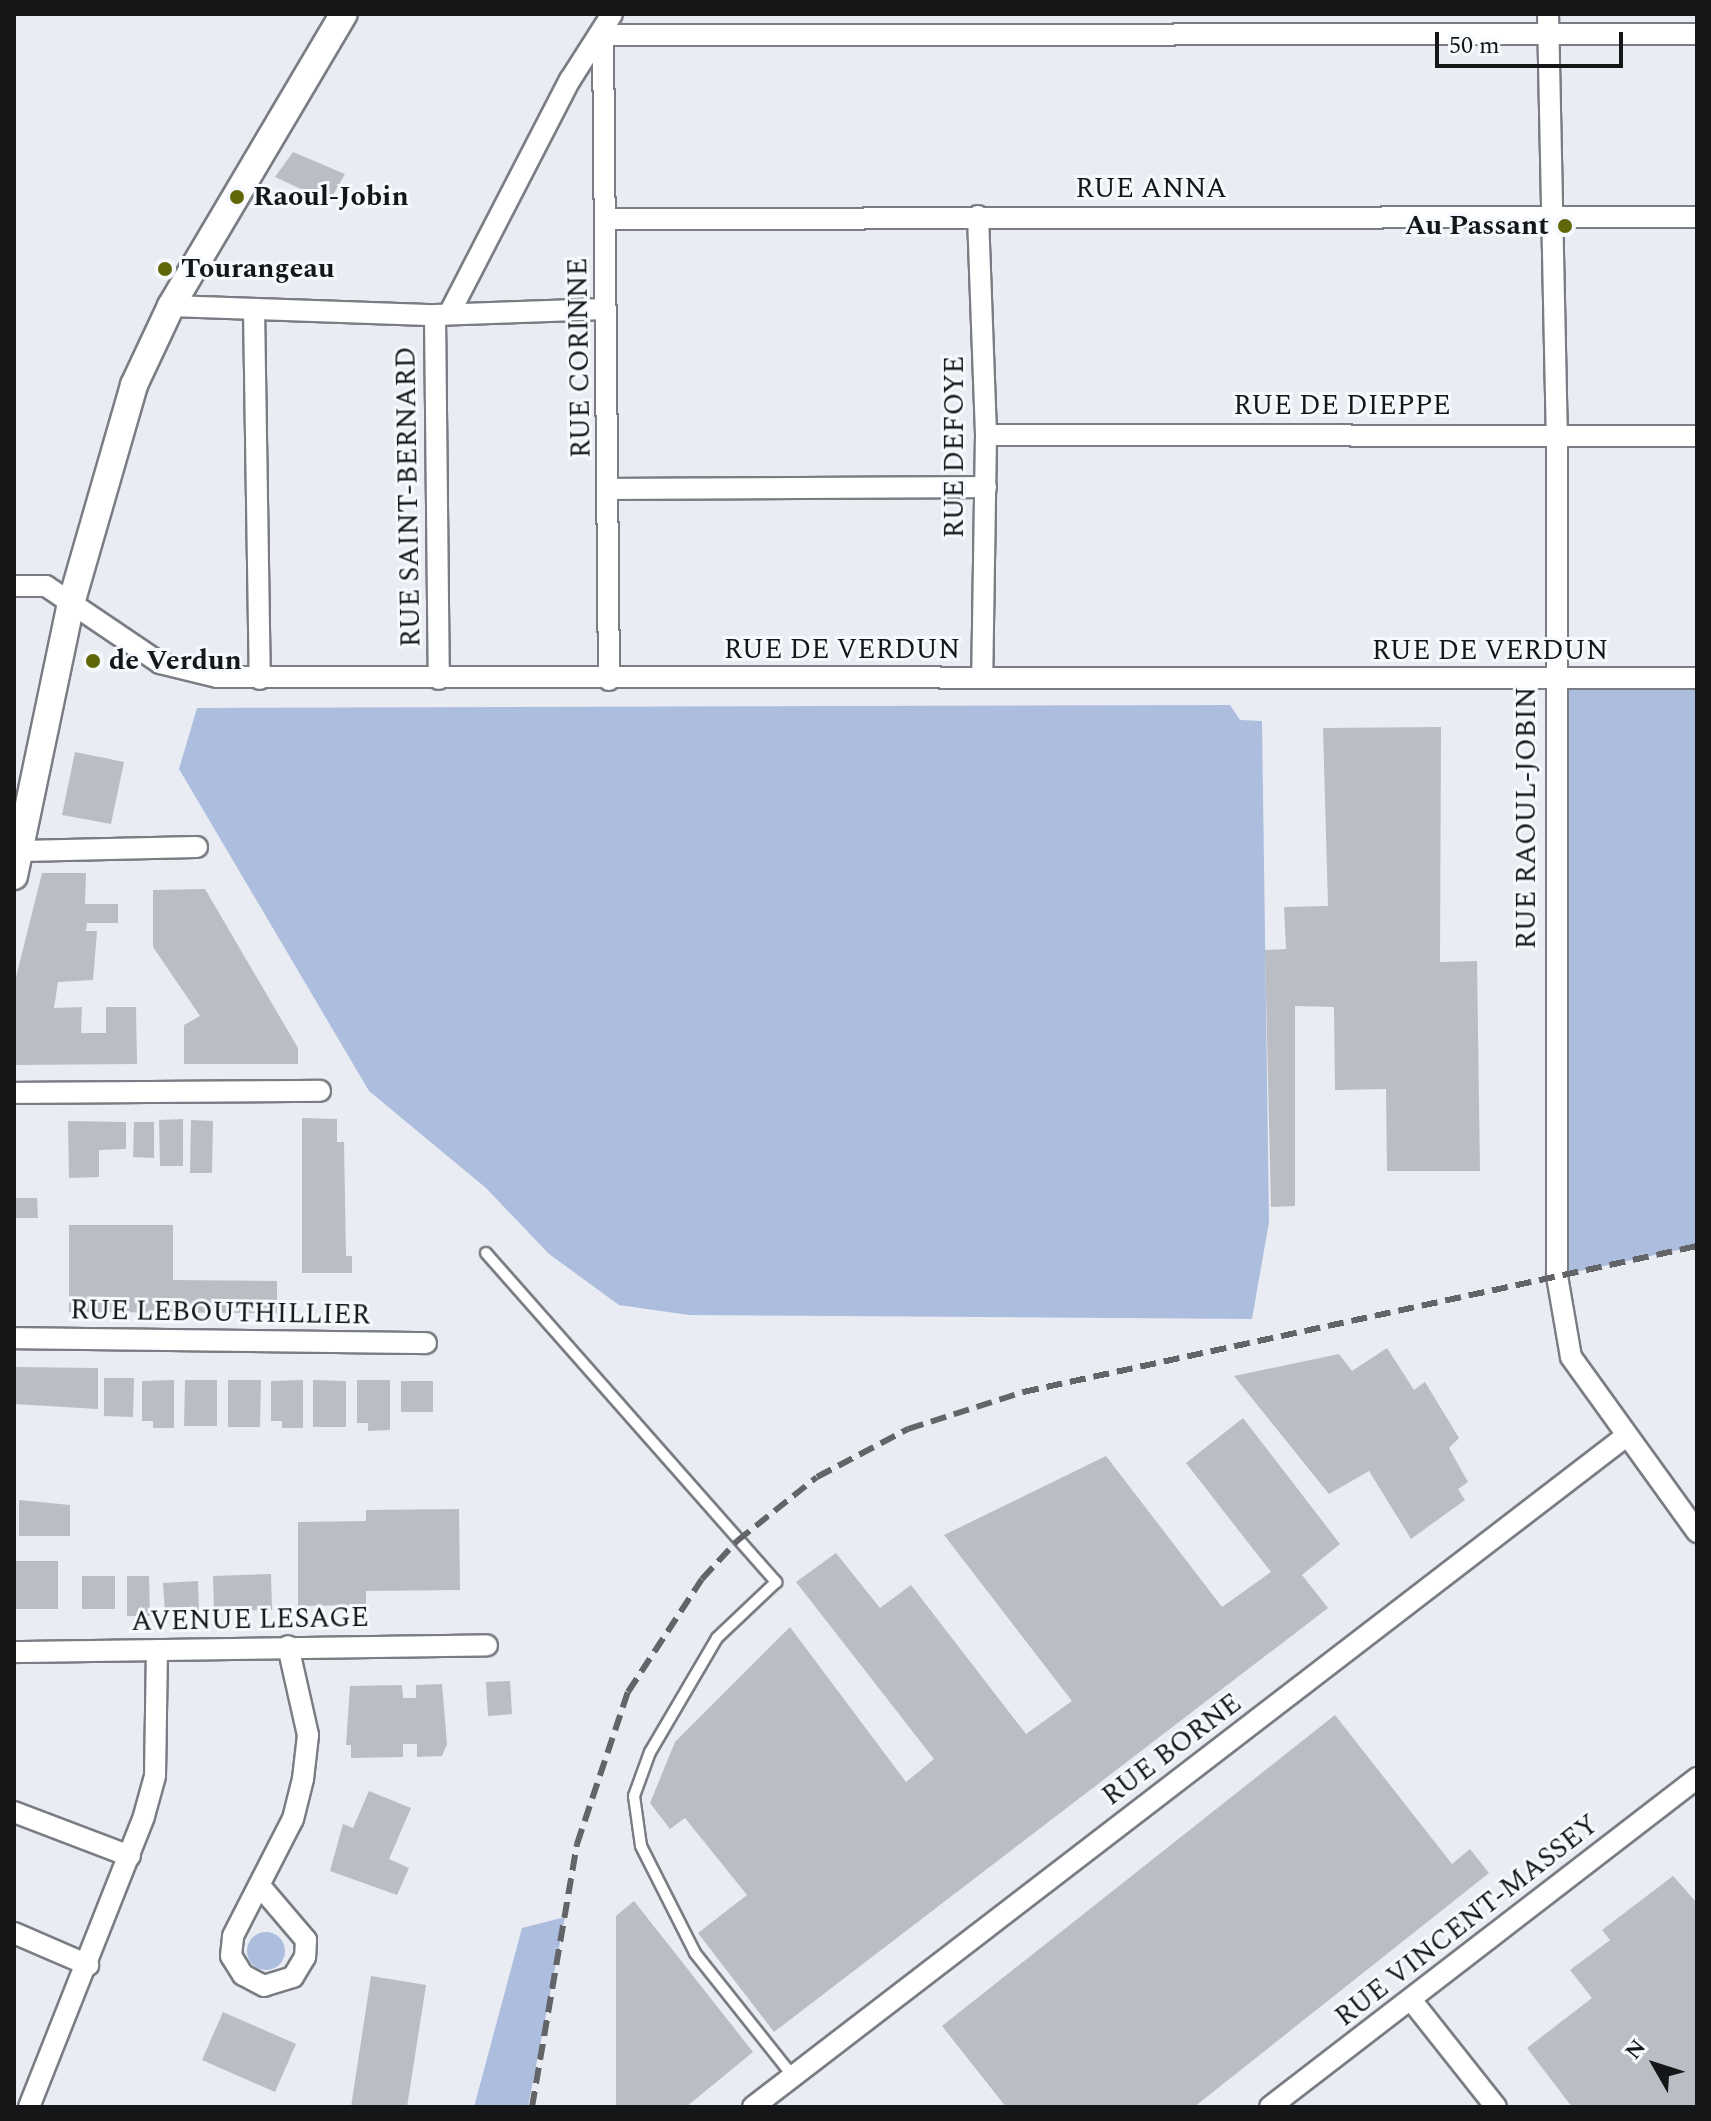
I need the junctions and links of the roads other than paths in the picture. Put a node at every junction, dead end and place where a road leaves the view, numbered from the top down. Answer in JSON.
{"nodes":[{"id":1,"x":344,"y":14,"type":"edge"},
{"id":2,"x":612,"y":14,"type":"edge"},
{"id":3,"x":1548,"y":24,"type":"edge"},
{"id":4,"x":1697,"y":34,"type":"edge"},
{"id":5,"x":603,"y":35,"type":"junction"},
{"id":6,"x":978,"y":216,"type":"junction"},
{"id":7,"x":1697,"y":217,"type":"edge"},
{"id":8,"x":1552,"y":218,"type":"junction"},
{"id":9,"x":606,"y":219,"type":"junction"},
{"id":10,"x":171,"y":306,"type":"junction"},
{"id":11,"x":254,"y":309,"type":"junction"},
{"id":12,"x":605,"y":309,"type":"junction"},
{"id":13,"x":442,"y":314,"type":"junction"},
{"id":14,"x":1557,"y":434,"type":"junction"},
{"id":15,"x":986,"y":435,"type":"junction"},
{"id":16,"x":1697,"y":436,"type":"edge"},
{"id":17,"x":986,"y":487,"type":"junction"},
{"id":18,"x":611,"y":489,"type":"junction"},
{"id":19,"x":14,"y":586,"type":"edge"},
{"id":20,"x":70,"y":607,"type":"junction"},
{"id":21,"x":982,"y":677,"type":"junction"},
{"id":22,"x":1697,"y":678,"type":"edge"},
{"id":23,"x":260,"y":679,"type":"junction"},
{"id":24,"x":439,"y":679,"type":"junction"},
{"id":25,"x":1555,"y":679,"type":"junction"},
{"id":26,"x":609,"y":680,"type":"junction"},
{"id":27,"x":21,"y":817,"type":"edge"},
{"id":28,"x":197,"y":847,"type":"dead end"},
{"id":29,"x":17,"y":864,"type":"edge"},
{"id":30,"x":320,"y":1091,"type":"dead end"},
{"id":31,"x":14,"y":1093,"type":"edge"},
{"id":32,"x":486,"y":1253,"type":"dead end"},
{"id":33,"x":14,"y":1338,"type":"edge"},
{"id":34,"x":426,"y":1343,"type":"dead end"},
{"id":35,"x":1625,"y":1437,"type":"junction"},
{"id":36,"x":1697,"y":1532,"type":"edge"},
{"id":37,"x":487,"y":1645,"type":"dead end"},
{"id":38,"x":288,"y":1646,"type":"junction"},
{"id":39,"x":157,"y":1650,"type":"junction"},
{"id":40,"x":14,"y":1652,"type":"edge"},
{"id":41,"x":1697,"y":1778,"type":"edge"},
{"id":42,"x":14,"y":1812,"type":"edge"},
{"id":43,"x":130,"y":1856,"type":"junction"},
{"id":44,"x":260,"y":1886,"type":"junction"},
{"id":45,"x":14,"y":1933,"type":"edge"},
{"id":46,"x":88,"y":1965,"type":"junction"},
{"id":47,"x":1412,"y":2001,"type":"junction"},
{"id":48,"x":793,"y":2076,"type":"junction"},
{"id":49,"x":1486,"y":2104,"type":"edge"},
{"id":50,"x":29,"y":2107,"type":"edge"},
{"id":51,"x":753,"y":2107,"type":"edge"},
{"id":52,"x":1270,"y":2107,"type":"edge"}],
"edges":[{"from":1,"to":10,"type":"street"},
{"from":2,"to":5,"type":"street","name":"RUE SAINT-BERNARD"},
{"from":3,"to":4,"type":"street"},
{"from":3,"to":5,"type":"street"},
{"from":3,"to":8,"type":"street","name":"RUE RAOUL-JOBIN"},
{"from":5,"to":9,"type":"street","name":"RUE CORINNE"},
{"from":5,"to":13,"type":"street","name":"RUE SAINT-BERNARD"},
{"from":6,"to":8,"type":"street","name":"RUE ANNA"},
{"from":6,"to":9,"type":"street","name":"RUE ANNA"},
{"from":6,"to":15,"type":"street","name":"RUE DEFOYE"},
{"from":7,"to":8,"type":"street","name":"RUE ANNA"},
{"from":8,"to":14,"type":"street","name":"RUE RAOUL-JOBIN"},
{"from":9,"to":12,"type":"street","name":"RUE CORINNE"},
{"from":10,"to":11,"type":"street"},
{"from":10,"to":20,"type":"street"},
{"from":11,"to":13,"type":"street"},
{"from":11,"to":23,"type":"street"},
{"from":12,"to":13,"type":"street"},
{"from":12,"to":18,"type":"street","name":"RUE CORINNE"},
{"from":13,"to":24,"type":"street","name":"RUE SAINT-BERNARD"},
{"from":14,"to":15,"type":"street","name":"RUE DE DIEPPE"},
{"from":14,"to":16,"type":"street","name":"RUE DE DIEPPE"},
{"from":14,"to":25,"type":"street","name":"RUE RAOUL-JOBIN"},
{"from":15,"to":17,"type":"street","name":"RUE DEFOYE"},
{"from":17,"to":18,"type":"street"},
{"from":17,"to":21,"type":"street","name":"RUE DEFOYE"},
{"from":18,"to":26,"type":"street","name":"RUE CORINNE"},
{"from":19,"to":20,"type":"street","name":"RUE DE VERDUN"},
{"from":20,"to":23,"type":"street","name":"RUE DE VERDUN"},
{"from":20,"to":27,"type":"street"},
{"from":21,"to":25,"type":"street","name":"RUE DE VERDUN"},
{"from":21,"to":26,"type":"street","name":"RUE DE VERDUN"},
{"from":22,"to":25,"type":"street","name":"RUE DE VERDUN"},
{"from":23,"to":24,"type":"street","name":"RUE DE VERDUN"},
{"from":24,"to":26,"type":"street","name":"RUE DE VERDUN"},
{"from":25,"to":35,"type":"street","name":"RUE RAOUL-JOBIN"},
{"from":27,"to":29,"type":"street"},
{"from":28,"to":29,"type":"street"},
{"from":30,"to":31,"type":"street"},
{"from":32,"to":48,"type":"lane"},
{"from":33,"to":34,"type":"street","name":"RUE LEBOUTHILLIER"},
{"from":35,"to":36,"type":"street","name":"RUE RAOUL-JOBIN"},
{"from":35,"to":48,"type":"street","name":"RUE BORNE"},
{"from":37,"to":38,"type":"street","name":"AVENUE LESAGE"},
{"from":38,"to":39,"type":"street","name":"AVENUE LESAGE"},
{"from":38,"to":44,"type":"street"},
{"from":39,"to":40,"type":"street","name":"AVENUE LESAGE"},
{"from":39,"to":43,"type":"street"},
{"from":41,"to":47,"type":"street","name":"RUE VINCENT-MASSEY"},
{"from":42,"to":43,"type":"street"},
{"from":43,"to":46,"type":"street"},
{"from":44,"to":44,"type":"street"},
{"from":45,"to":46,"type":"street"},
{"from":46,"to":50,"type":"street"},
{"from":47,"to":49,"type":"street"},
{"from":47,"to":52,"type":"street","name":"RUE VINCENT-MASSEY"},
{"from":48,"to":51,"type":"street","name":"RUE BORNE"}]}
